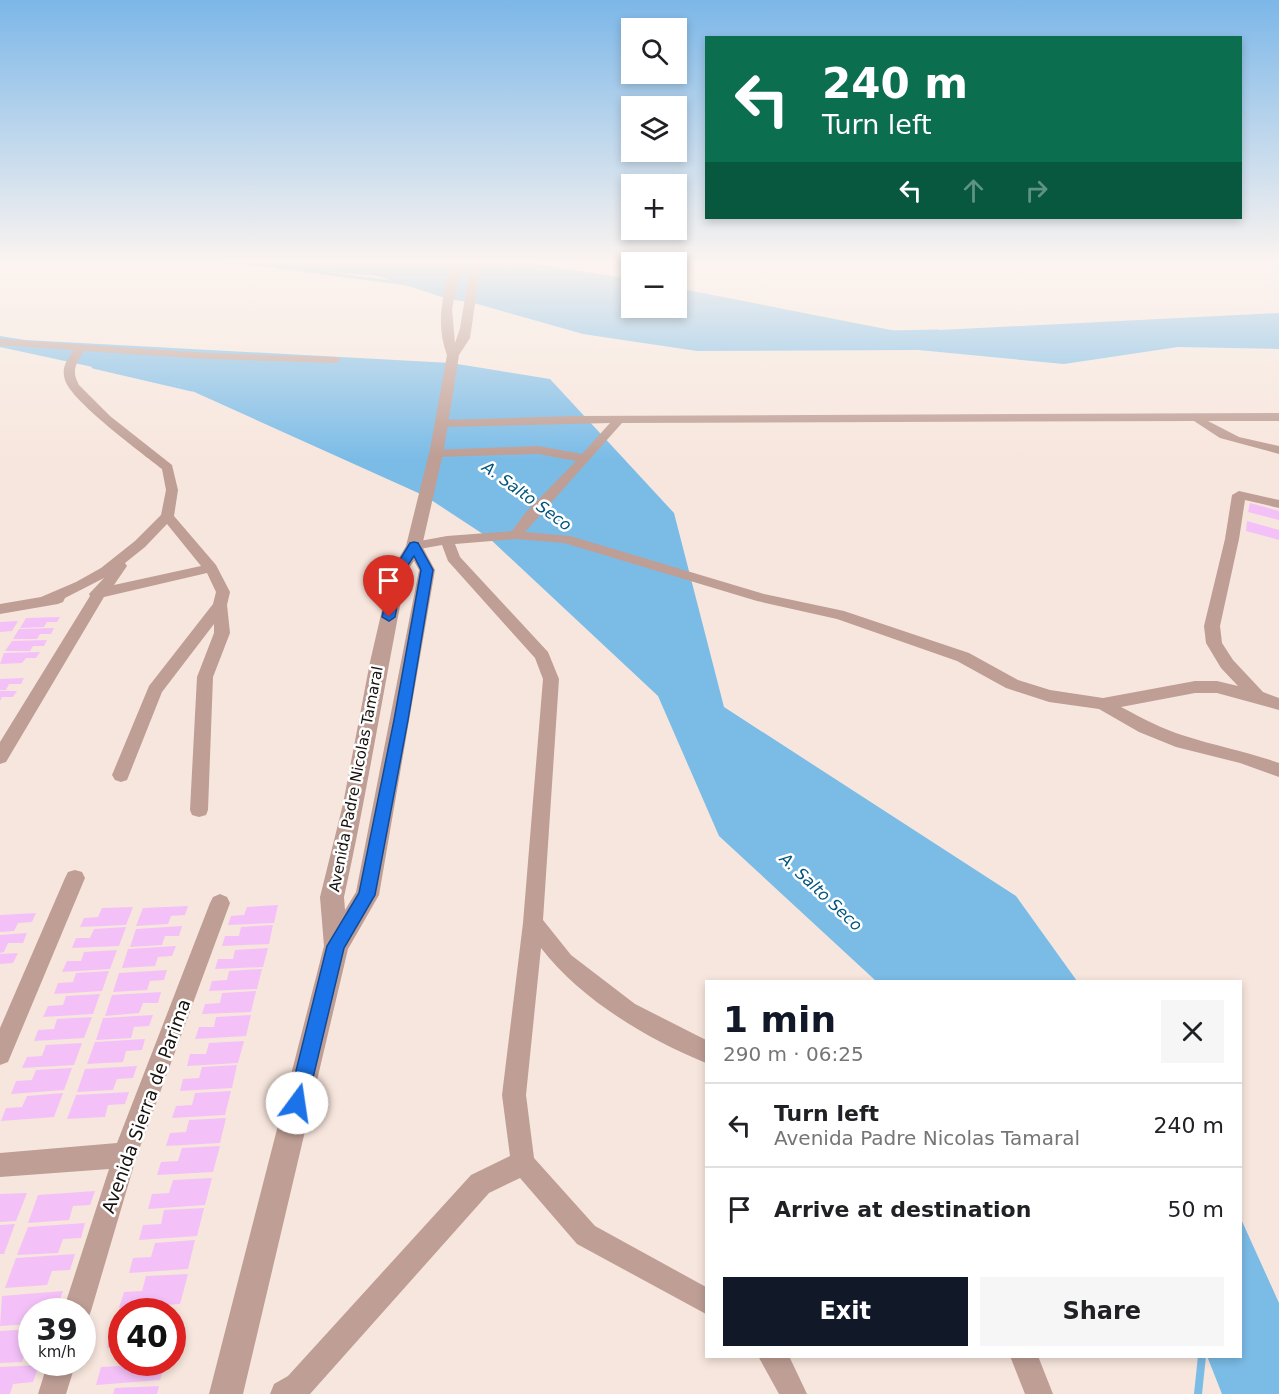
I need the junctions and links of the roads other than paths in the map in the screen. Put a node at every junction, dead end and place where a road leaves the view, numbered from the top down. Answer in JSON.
{"nodes":[{"id":1,"x":444,"y":328,"type":"edge"},
{"id":2,"x":466,"y":328,"type":"edge"},
{"id":3,"x":0,"y":342,"type":"edge"},
{"id":4,"x":81,"y":348,"type":"junction"},
{"id":5,"x":452,"y":359,"type":"junction"},
{"id":6,"x":336,"y":360,"type":"dead end"},
{"id":7,"x":1196,"y":417,"type":"junction"},
{"id":8,"x":1279,"y":417,"type":"edge"},
{"id":9,"x":619,"y":420,"type":"junction"},
{"id":10,"x":443,"y":423,"type":"junction"},
{"id":11,"x":1279,"y":450,"type":"edge"},
{"id":12,"x":436,"y":453,"type":"junction"},
{"id":13,"x":583,"y":458,"type":"junction"},
{"id":14,"x":1279,"y":504,"type":"edge"},
{"id":15,"x":167,"y":516,"type":"junction"},
{"id":16,"x":516,"y":535,"type":"junction"},
{"id":17,"x":447,"y":540,"type":"junction"},
{"id":18,"x":414,"y":546,"type":"junction"},
{"id":19,"x":124,"y":557,"type":"junction"},
{"id":20,"x":211,"y":568,"type":"junction"},
{"id":21,"x":99,"y":593,"type":"junction"},
{"id":22,"x":47,"y":600,"type":"junction"},
{"id":23,"x":220,"y":605,"type":"junction"},
{"id":24,"x":0,"y":609,"type":"edge"},
{"id":25,"x":1257,"y":696,"type":"junction"},
{"id":26,"x":1103,"y":704,"type":"junction"},
{"id":27,"x":1279,"y":704,"type":"edge"},
{"id":28,"x":401,"y":720,"type":"junction"},
{"id":29,"x":370,"y":721,"type":"junction"},
{"id":30,"x":0,"y":757,"type":"edge"},
{"id":31,"x":1279,"y":770,"type":"edge"},
{"id":32,"x":121,"y":775,"type":"dead end"},
{"id":33,"x":199,"y":810,"type":"dead end"},
{"id":34,"x":75,"y":878,"type":"dead end"},
{"id":35,"x":220,"y":903,"type":"dead end"},
{"id":36,"x":533,"y":923,"type":"junction"},
{"id":37,"x":336,"y":946,"type":"junction"},
{"id":38,"x":705,"y":1051,"type":"edge"},
{"id":39,"x":0,"y":1054,"type":"edge"},
{"id":40,"x":125,"y":1155,"type":"junction"},
{"id":41,"x":523,"y":1163,"type":"junction"},
{"id":42,"x":0,"y":1165,"type":"edge"},
{"id":43,"x":81,"y":1298,"type":"edge"},
{"id":44,"x":705,"y":1300,"type":"edge"},
{"id":45,"x":774,"y":1358,"type":"edge"},
{"id":46,"x":1025,"y":1358,"type":"edge"},
{"id":47,"x":58,"y":1376,"type":"edge"},
{"id":48,"x":52,"y":1394,"type":"edge"},
{"id":49,"x":226,"y":1394,"type":"edge"},
{"id":50,"x":284,"y":1394,"type":"edge"},
{"id":51,"x":793,"y":1394,"type":"edge"},
{"id":52,"x":1039,"y":1394,"type":"edge"}],
"edges":[{"from":1,"to":5,"type":"street","name":"Avenida Padre Nicolas Tamaral"},
{"from":2,"to":5,"type":"street","name":"Avenida Padre Nicolas Tamaral"},
{"from":3,"to":4,"type":"street"},
{"from":4,"to":6,"type":"street"},
{"from":4,"to":15,"type":"street"},
{"from":5,"to":10,"type":"street","name":"Avenida Padre Nicolas Tamaral"},
{"from":7,"to":8,"type":"street"},
{"from":7,"to":9,"type":"street"},
{"from":7,"to":11,"type":"street"},
{"from":9,"to":10,"type":"street"},
{"from":9,"to":13,"type":"street"},
{"from":10,"to":12,"type":"street","name":"Avenida Padre Nicolas Tamaral"},
{"from":12,"to":13,"type":"street"},
{"from":12,"to":18,"type":"street","name":"Avenida Padre Nicolas Tamaral"},
{"from":13,"to":16,"type":"street"},
{"from":14,"to":25,"type":"street"},
{"from":15,"to":19,"type":"street"},
{"from":15,"to":20,"type":"street"},
{"from":16,"to":17,"type":"street"},
{"from":16,"to":26,"type":"street"},
{"from":17,"to":18,"type":"street"},
{"from":17,"to":36,"type":"street"},
{"from":18,"to":28,"type":"street","name":"Avenida Padre Nicolas Tamaral"},
{"from":18,"to":29,"type":"street","name":"Avenida Padre Nicolas Tamaral"},
{"from":19,"to":21,"type":"street"},
{"from":19,"to":22,"type":"street"},
{"from":20,"to":21,"type":"street"},
{"from":20,"to":23,"type":"street"},
{"from":21,"to":22,"type":"street"},
{"from":21,"to":30,"type":"street"},
{"from":22,"to":24,"type":"street"},
{"from":23,"to":32,"type":"street"},
{"from":23,"to":33,"type":"street"},
{"from":25,"to":26,"type":"street"},
{"from":25,"to":27,"type":"street"},
{"from":26,"to":31,"type":"street"},
{"from":28,"to":29,"type":"street"},
{"from":28,"to":37,"type":"street","name":"Avenida Padre Nicolas Tamaral"},
{"from":29,"to":37,"type":"street","name":"Avenida Padre Nicolas Tamaral"},
{"from":34,"to":39,"type":"street"},
{"from":35,"to":40,"type":"street","name":"Avenida Sierra de Parima"},
{"from":36,"to":38,"type":"street"},
{"from":36,"to":41,"type":"street"},
{"from":37,"to":49,"type":"street","name":"Avenida Padre Nicolas Tamaral"},
{"from":40,"to":42,"type":"street"},
{"from":40,"to":43,"type":"street","name":"Avenida Sierra de Parima"},
{"from":41,"to":44,"type":"street"},
{"from":41,"to":50,"type":"street"},
{"from":45,"to":51,"type":"street"},
{"from":46,"to":52,"type":"street"},
{"from":47,"to":48,"type":"street"}]}
